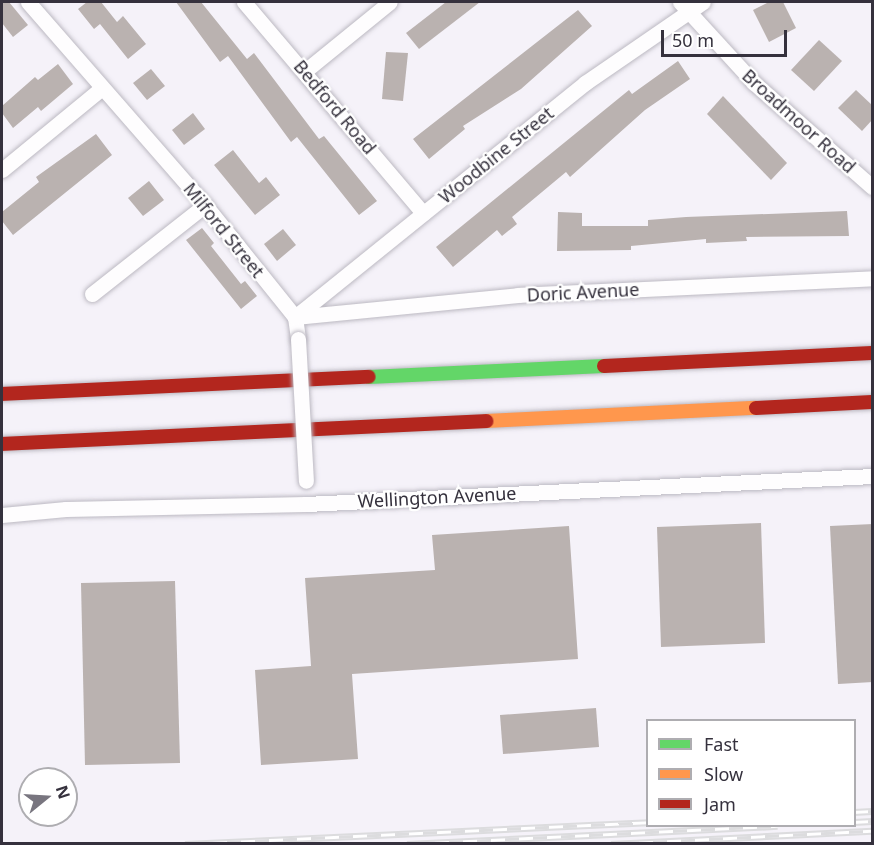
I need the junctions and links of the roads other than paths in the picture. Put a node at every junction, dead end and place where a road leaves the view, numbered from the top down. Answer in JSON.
{"nodes":[{"id":1,"x":28,"y":2,"type":"edge"},
{"id":2,"x":244,"y":2,"type":"edge"},
{"id":3,"x":390,"y":2,"type":"edge"},
{"id":4,"x":703,"y":2,"type":"edge"},
{"id":5,"x":682,"y":6,"type":"edge"},
{"id":6,"x":374,"y":7,"type":"edge"},
{"id":7,"x":305,"y":71,"type":"junction"},
{"id":8,"x":102,"y":88,"type":"junction"},
{"id":9,"x":2,"y":170,"type":"edge"},
{"id":10,"x":873,"y":187,"type":"edge"},
{"id":11,"x":205,"y":204,"type":"junction"},
{"id":12,"x":423,"y":213,"type":"junction"},
{"id":13,"x":873,"y":278,"type":"edge"},
{"id":14,"x":92,"y":294,"type":"dead end"},
{"id":15,"x":295,"y":317,"type":"junction"},
{"id":16,"x":873,"y":353,"type":"edge"},
{"id":17,"x":2,"y":394,"type":"edge"},
{"id":18,"x":873,"y":402,"type":"edge"},
{"id":19,"x":2,"y":444,"type":"edge"},
{"id":20,"x":873,"y":476,"type":"edge"},
{"id":21,"x":306,"y":504,"type":"junction"},
{"id":22,"x":2,"y":515,"type":"edge"}],
"edges":[{"from":1,"to":8,"type":"street","name":"Milford Street"},
{"from":2,"to":7,"type":"street","name":"Bedford Road"},
{"from":3,"to":6,"type":"street"},
{"from":4,"to":5,"type":"street","name":"Woodbine Street"},
{"from":5,"to":10,"type":"street","name":"Broadmoor Road"},
{"from":5,"to":12,"type":"street","name":"Woodbine Street"},
{"from":6,"to":7,"type":"street"},
{"from":7,"to":12,"type":"street","name":"Bedford Road"},
{"from":8,"to":9,"type":"street"},
{"from":8,"to":11,"type":"street","name":"Milford Street"},
{"from":11,"to":14,"type":"street"},
{"from":11,"to":15,"type":"street","name":"Milford Street"},
{"from":12,"to":15,"type":"street","name":"Woodbine Street"},
{"from":13,"to":15,"type":"street","name":"Doric Avenue"},
{"from":15,"to":21,"type":"street","bridge":true},
{"from":16,"to":17,"type":"highway"},
{"from":18,"to":19,"type":"highway"},
{"from":20,"to":21,"type":"street","name":"Wellington Avenue"},
{"from":21,"to":22,"type":"street","name":"Wellington Avenue"}]}
